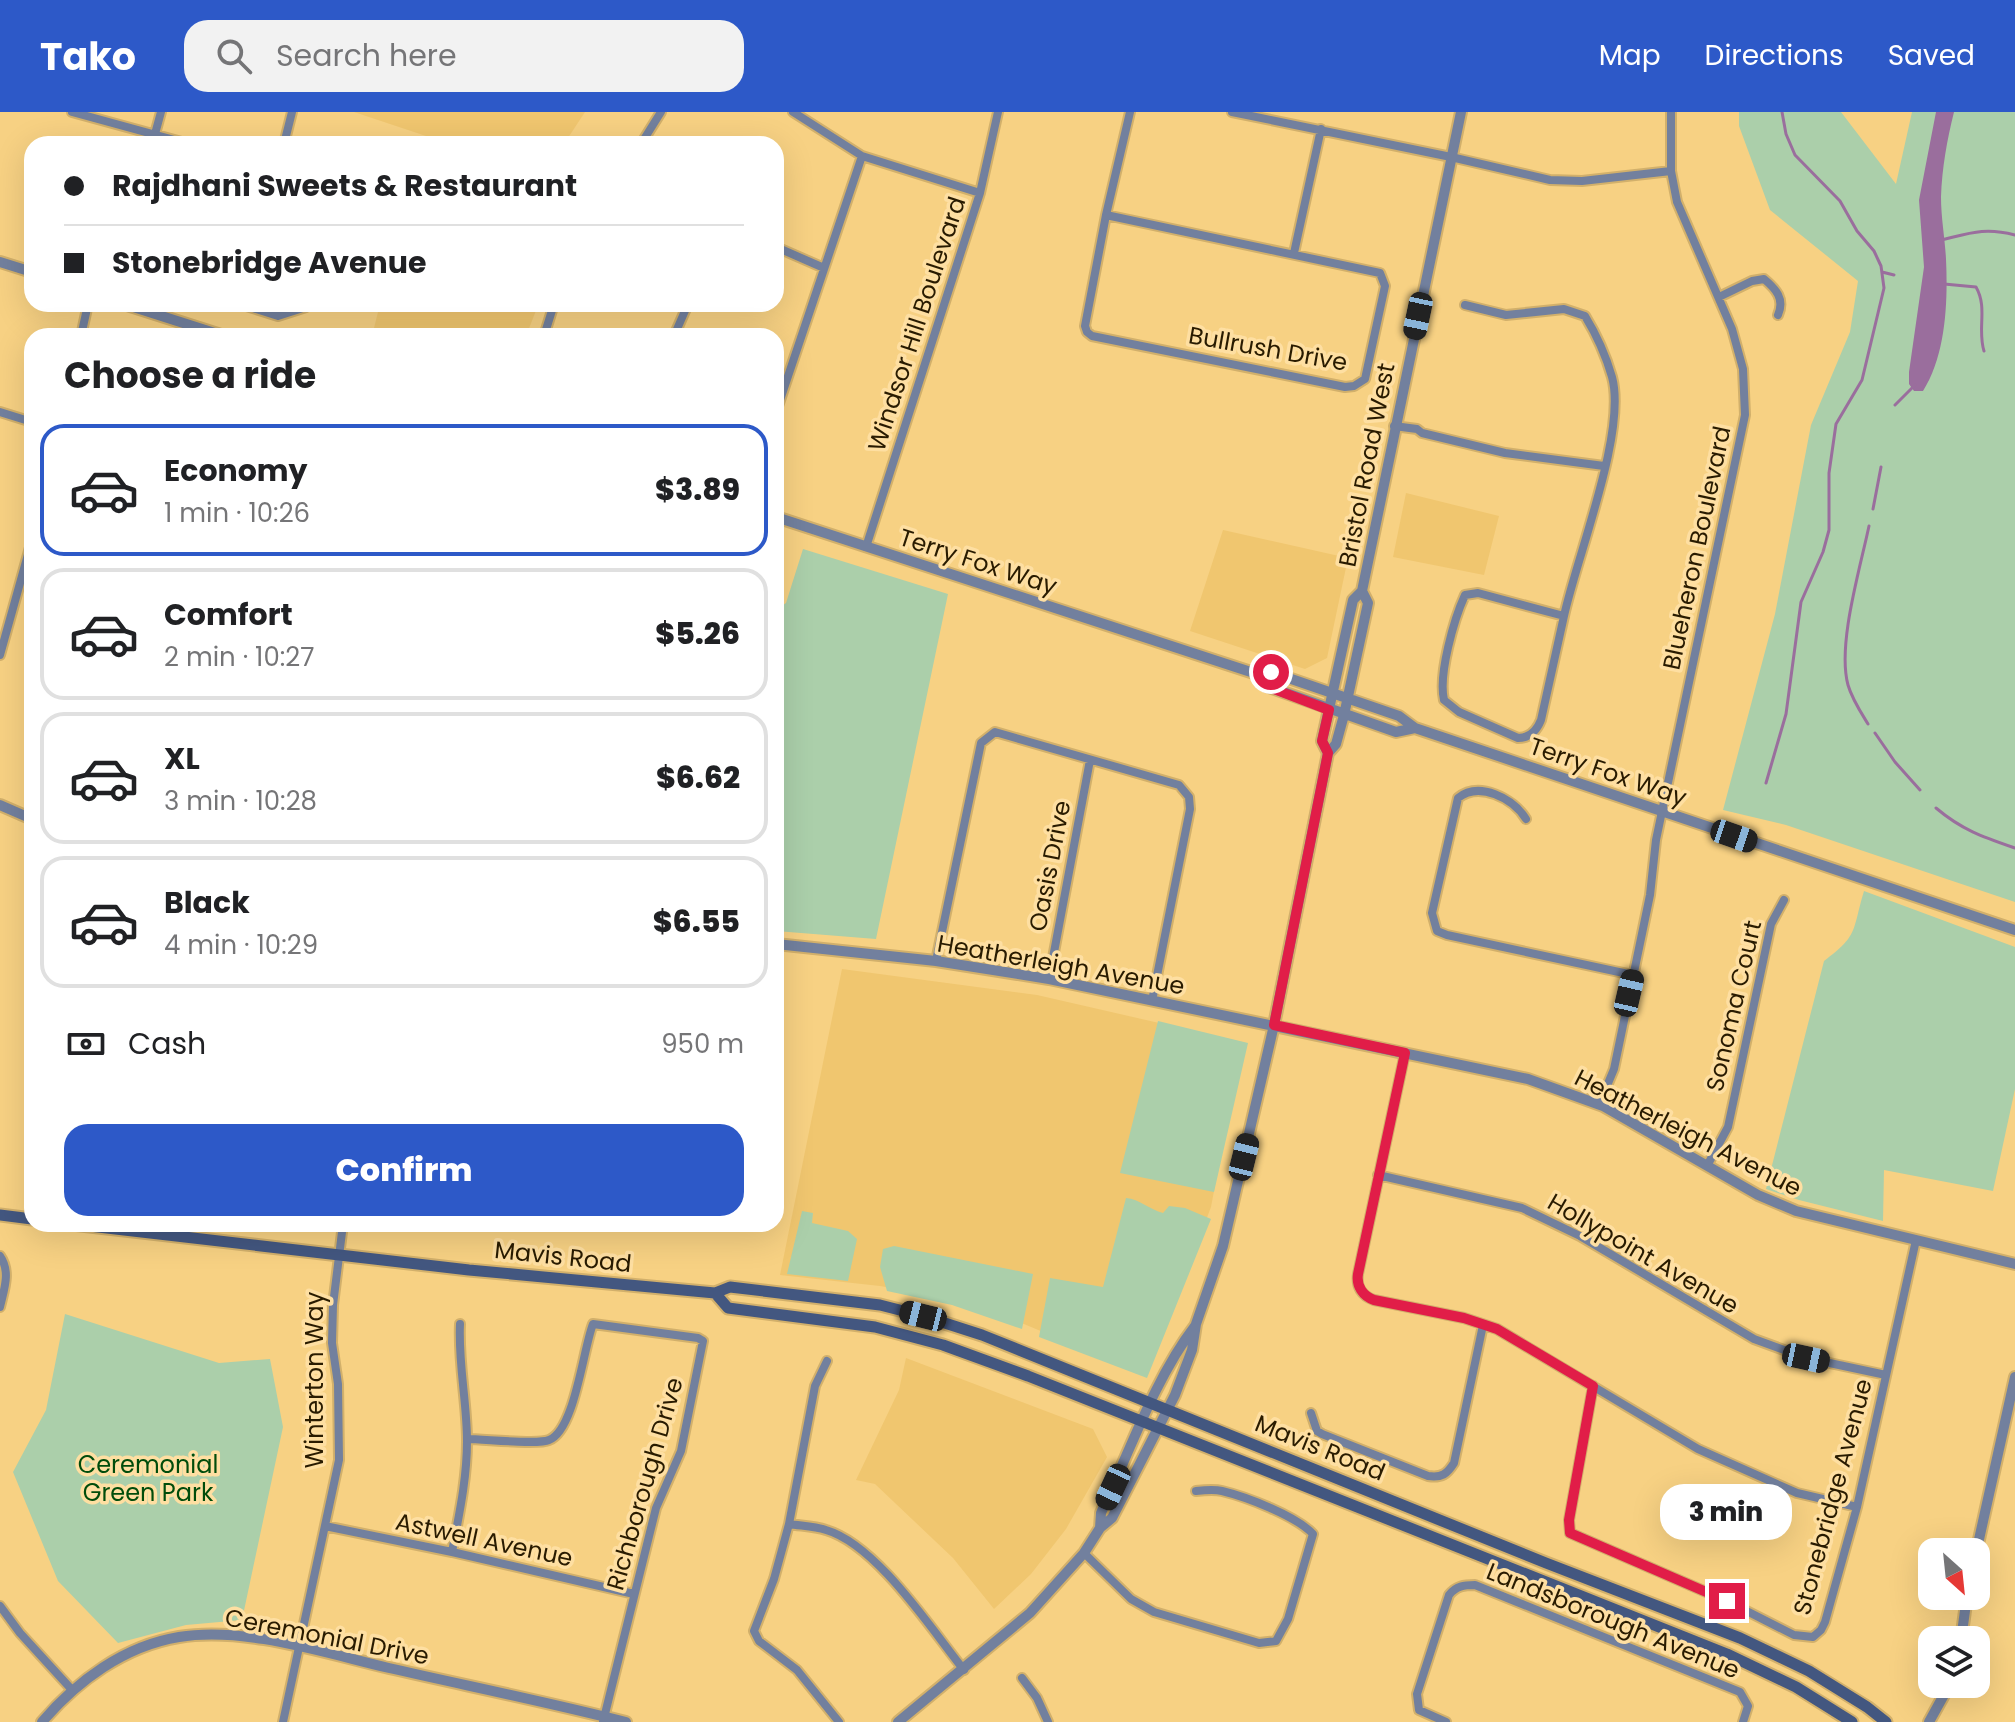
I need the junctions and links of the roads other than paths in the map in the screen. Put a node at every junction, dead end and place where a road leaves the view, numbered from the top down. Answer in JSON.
{"nodes":[{"id":1,"x":72,"y":112,"type":"edge"},
{"id":2,"x":161,"y":112,"type":"edge"},
{"id":3,"x":292,"y":112,"type":"edge"},
{"id":4,"x":661,"y":112,"type":"edge"},
{"id":5,"x":793,"y":112,"type":"edge"},
{"id":6,"x":998,"y":112,"type":"edge"},
{"id":7,"x":1130,"y":112,"type":"edge"},
{"id":8,"x":1232,"y":112,"type":"edge"},
{"id":9,"x":1461,"y":112,"type":"edge"},
{"id":10,"x":1671,"y":112,"type":"edge"},
{"id":11,"x":1258,"y":115,"type":"edge"},
{"id":12,"x":1321,"y":129,"type":"junction"},
{"id":13,"x":155,"y":134,"type":"junction"},
{"id":14,"x":162,"y":136,"type":"edge"},
{"id":15,"x":286,"y":136,"type":"edge"},
{"id":16,"x":646,"y":136,"type":"edge"},
{"id":17,"x":862,"y":156,"type":"junction"},
{"id":18,"x":1451,"y":157,"type":"junction"},
{"id":19,"x":1671,"y":171,"type":"junction"},
{"id":20,"x":980,"y":193,"type":"junction"},
{"id":21,"x":1106,"y":215,"type":"junction"},
{"id":22,"x":784,"y":250,"type":"edge"},
{"id":23,"x":1294,"y":253,"type":"junction"},
{"id":24,"x":0,"y":262,"type":"edge"},
{"id":25,"x":824,"y":268,"type":"junction"},
{"id":26,"x":24,"y":270,"type":"edge"},
{"id":27,"x":1719,"y":297,"type":"junction"},
{"id":28,"x":1465,"y":305,"type":"dead end"},
{"id":29,"x":149,"y":312,"type":"edge"},
{"id":30,"x":265,"y":312,"type":"edge"},
{"id":31,"x":290,"y":312,"type":"edge"},
{"id":32,"x":1778,"y":315,"type":"dead end"},
{"id":33,"x":199,"y":328,"type":"edge"},
{"id":34,"x":784,"y":388,"type":"edge"},
{"id":35,"x":0,"y":412,"type":"edge"},
{"id":36,"x":24,"y":420,"type":"edge"},
{"id":37,"x":1394,"y":426,"type":"junction"},
{"id":38,"x":1604,"y":466,"type":"junction"},
{"id":39,"x":784,"y":520,"type":"edge"},
{"id":40,"x":866,"y":547,"type":"junction"},
{"id":41,"x":24,"y":569,"type":"edge"},
{"id":42,"x":1362,"y":591,"type":"junction"},
{"id":43,"x":1564,"y":616,"type":"junction"},
{"id":44,"x":0,"y":655,"type":"edge"},
{"id":45,"x":1260,"y":675,"type":"junction"},
{"id":46,"x":1333,"y":693,"type":"junction"},
{"id":47,"x":1348,"y":699,"type":"junction"},
{"id":48,"x":1329,"y":710,"type":"junction"},
{"id":49,"x":1344,"y":715,"type":"junction"},
{"id":50,"x":1415,"y":728,"type":"junction"},
{"id":51,"x":1328,"y":753,"type":"junction"},
{"id":52,"x":1090,"y":760,"type":"junction"},
{"id":53,"x":0,"y":805,"type":"edge"},
{"id":54,"x":1663,"y":812,"type":"junction"},
{"id":55,"x":24,"y":816,"type":"edge"},
{"id":56,"x":1526,"y":819,"type":"dead end"},
{"id":57,"x":1784,"y":900,"type":"dead end"},
{"id":58,"x":2015,"y":930,"type":"edge"},
{"id":59,"x":784,"y":945,"type":"edge"},
{"id":60,"x":936,"y":961,"type":"junction"},
{"id":61,"x":1633,"y":975,"type":"junction"},
{"id":62,"x":1049,"y":979,"type":"junction"},
{"id":63,"x":1152,"y":1001,"type":"junction"},
{"id":64,"x":1274,"y":1025,"type":"junction"},
{"id":65,"x":1405,"y":1053,"type":"junction"},
{"id":66,"x":1599,"y":1105,"type":"junction"},
{"id":67,"x":1707,"y":1166,"type":"junction"},
{"id":68,"x":1378,"y":1175,"type":"junction"},
{"id":69,"x":0,"y":1215,"type":"edge"},
{"id":70,"x":24,"y":1218,"type":"edge"},
{"id":71,"x":143,"y":1232,"type":"edge"},
{"id":72,"x":342,"y":1232,"type":"edge"},
{"id":73,"x":1916,"y":1240,"type":"junction"},
{"id":74,"x":339,"y":1254,"type":"junction"},
{"id":75,"x":0,"y":1256,"type":"edge"},
{"id":76,"x":2015,"y":1264,"type":"edge"},
{"id":77,"x":715,"y":1293,"type":"junction"},
{"id":78,"x":0,"y":1307,"type":"edge"},
{"id":79,"x":460,"y":1324,"type":"dead end"},
{"id":80,"x":1196,"y":1324,"type":"junction"},
{"id":81,"x":1483,"y":1325,"type":"junction"},
{"id":82,"x":827,"y":1361,"type":"dead end"},
{"id":83,"x":1886,"y":1375,"type":"junction"},
{"id":84,"x":2015,"y":1377,"type":"edge"},
{"id":85,"x":1593,"y":1386,"type":"junction"},
{"id":86,"x":1152,"y":1403,"type":"junction"},
{"id":87,"x":1167,"y":1410,"type":"junction"},
{"id":88,"x":1311,"y":1413,"type":"dead end"},
{"id":89,"x":1142,"y":1423,"type":"junction"},
{"id":90,"x":1158,"y":1429,"type":"junction"},
{"id":91,"x":467,"y":1439,"type":"junction"},
{"id":92,"x":1196,"y":1491,"type":"dead end"},
{"id":93,"x":1857,"y":1507,"type":"junction"},
{"id":94,"x":789,"y":1524,"type":"junction"},
{"id":95,"x":325,"y":1526,"type":"junction"},
{"id":96,"x":1100,"y":1528,"type":"junction"},
{"id":97,"x":1979,"y":1538,"type":"edge"},
{"id":98,"x":452,"y":1552,"type":"junction"},
{"id":99,"x":1084,"y":1553,"type":"junction"},
{"id":100,"x":634,"y":1594,"type":"junction"},
{"id":101,"x":0,"y":1606,"type":"edge"},
{"id":102,"x":299,"y":1647,"type":"junction"},
{"id":103,"x":964,"y":1670,"type":"junction"},
{"id":104,"x":1022,"y":1678,"type":"dead end"},
{"id":105,"x":73,"y":1691,"type":"junction"},
{"id":106,"x":1942,"y":1698,"type":"edge"},
{"id":107,"x":604,"y":1719,"type":"edge"},
{"id":108,"x":42,"y":1722,"type":"edge"},
{"id":109,"x":283,"y":1722,"type":"edge"},
{"id":110,"x":626,"y":1722,"type":"edge"},
{"id":111,"x":839,"y":1722,"type":"edge"},
{"id":112,"x":898,"y":1722,"type":"edge"},
{"id":113,"x":1048,"y":1722,"type":"edge"},
{"id":114,"x":1446,"y":1722,"type":"edge"},
{"id":115,"x":1743,"y":1722,"type":"edge"},
{"id":116,"x":1852,"y":1722,"type":"edge"},
{"id":117,"x":1886,"y":1722,"type":"edge"},
{"id":118,"x":1929,"y":1722,"type":"edge"}],
"edges":[{"from":1,"to":13,"type":"street"},
{"from":2,"to":13,"type":"street"},
{"from":3,"to":15,"type":"street"},
{"from":4,"to":16,"type":"street"},
{"from":5,"to":17,"type":"street"},
{"from":6,"to":20,"type":"street","name":"Windsor Hill Boulevard"},
{"from":7,"to":21,"type":"street","name":"Bullrush Drive"},
{"from":8,"to":11,"type":"street"},
{"from":9,"to":18,"type":"street","name":"Bristol Road West"},
{"from":10,"to":19,"type":"street","name":"Blueheron Boulevard"},
{"from":11,"to":12,"type":"street"},
{"from":12,"to":18,"type":"street"},
{"from":12,"to":23,"type":"street"},
{"from":13,"to":14,"type":"street"},
{"from":17,"to":20,"type":"street"},
{"from":17,"to":25,"type":"street"},
{"from":18,"to":19,"type":"street"},
{"from":18,"to":37,"type":"street","name":"Bristol Road West"},
{"from":19,"to":27,"type":"street","name":"Blueheron Boulevard"},
{"from":20,"to":40,"type":"street","name":"Windsor Hill Boulevard"},
{"from":21,"to":23,"type":"street","name":"Bullrush Drive"},
{"from":21,"to":23,"type":"street","name":"Bullrush Drive"},
{"from":22,"to":25,"type":"street"},
{"from":24,"to":26,"type":"street"},
{"from":25,"to":34,"type":"street"},
{"from":27,"to":32,"type":"street"},
{"from":27,"to":54,"type":"street","name":"Blueheron Boulevard"},
{"from":28,"to":38,"type":"street"},
{"from":29,"to":33,"type":"street"},
{"from":30,"to":31,"type":"street"},
{"from":35,"to":36,"type":"street"},
{"from":37,"to":38,"type":"street"},
{"from":37,"to":42,"type":"street","name":"Bristol Road West"},
{"from":38,"to":43,"type":"street"},
{"from":39,"to":40,"type":"street","name":"Terry Fox Way"},
{"from":40,"to":45,"type":"street","name":"Terry Fox Way"},
{"from":41,"to":44,"type":"street"},
{"from":42,"to":46,"type":"street","name":"Bristol Road West"},
{"from":42,"to":47,"type":"street","name":"Bristol Road West"},
{"from":43,"to":43,"type":"street"},
{"from":45,"to":46,"type":"street","name":"Terry Fox Way"},
{"from":45,"to":48,"type":"street","name":"Terry Fox Way"},
{"from":46,"to":47,"type":"street","name":"Terry Fox Way"},
{"from":46,"to":48,"type":"street","name":"Bristol Road West"},
{"from":47,"to":49,"type":"street","name":"Bristol Road West"},
{"from":47,"to":50,"type":"street","name":"Terry Fox Way"},
{"from":48,"to":49,"type":"street","name":"Terry Fox Way"},
{"from":48,"to":51,"type":"street","name":"Bristol Road West"},
{"from":49,"to":50,"type":"street","name":"Terry Fox Way"},
{"from":49,"to":51,"type":"street","name":"Bristol Road West"},
{"from":50,"to":54,"type":"street","name":"Terry Fox Way"},
{"from":51,"to":64,"type":"street","name":"Bristol Road West"},
{"from":52,"to":60,"type":"street"},
{"from":52,"to":62,"type":"street","name":"Oasis Drive"},
{"from":52,"to":63,"type":"street"},
{"from":53,"to":55,"type":"street"},
{"from":54,"to":58,"type":"street","name":"Terry Fox Way"},
{"from":54,"to":61,"type":"street","name":"Blueheron Boulevard"},
{"from":56,"to":61,"type":"street"},
{"from":57,"to":67,"type":"street","name":"Sonoma Court"},
{"from":59,"to":60,"type":"street","name":"Heatherleigh Avenue"},
{"from":60,"to":62,"type":"street","name":"Heatherleigh Avenue"},
{"from":61,"to":66,"type":"street","name":"Blueheron Boulevard"},
{"from":62,"to":63,"type":"street","name":"Heatherleigh Avenue"},
{"from":63,"to":64,"type":"street","name":"Heatherleigh Avenue"},
{"from":64,"to":65,"type":"street","name":"Heatherleigh Avenue"},
{"from":64,"to":80,"type":"street","name":"Bristol Road West"},
{"from":65,"to":66,"type":"street","name":"Heatherleigh Avenue"},
{"from":65,"to":68,"type":"street"},
{"from":66,"to":67,"type":"street","name":"Heatherleigh Avenue"},
{"from":67,"to":73,"type":"street","name":"Heatherleigh Avenue"},
{"from":68,"to":81,"type":"street"},
{"from":68,"to":83,"type":"street","name":"Hollypoint Avenue"},
{"from":69,"to":70,"type":"main road"},
{"from":71,"to":74,"type":"main road","name":"Mavis Road"},
{"from":72,"to":74,"type":"street","name":"Winterton Way"},
{"from":73,"to":76,"type":"street","name":"Heatherleigh Avenue"},
{"from":73,"to":83,"type":"street","name":"Stonebridge Avenue"},
{"from":74,"to":77,"type":"main road","name":"Mavis Road"},
{"from":74,"to":95,"type":"street","name":"Winterton Way"},
{"from":75,"to":78,"type":"street"},
{"from":77,"to":86,"type":"main road","name":"Mavis Road"},
{"from":77,"to":89,"type":"main road","name":"Mavis Road"},
{"from":79,"to":91,"type":"street"},
{"from":80,"to":86,"type":"street","name":"Bristol Road West"},
{"from":80,"to":87,"type":"street","name":"Bristol Road West"},
{"from":81,"to":85,"type":"street"},
{"from":81,"to":88,"type":"street"},
{"from":82,"to":94,"type":"street"},
{"from":83,"to":93,"type":"street","name":"Stonebridge Avenue"},
{"from":84,"to":97,"type":"street"},
{"from":85,"to":93,"type":"street"},
{"from":85,"to":93,"type":"street","name":"Stonebridge Avenue"},
{"from":86,"to":87,"type":"main road","name":"Mavis Road"},
{"from":86,"to":89,"type":"street","name":"Bristol Road West"},
{"from":87,"to":90,"type":"street","name":"Bristol Road West"},
{"from":87,"to":117,"type":"main road","name":"Mavis Road"},
{"from":89,"to":90,"type":"main road","name":"Mavis Road"},
{"from":89,"to":96,"type":"street","name":"Bristol Road West"},
{"from":90,"to":96,"type":"street","name":"Bristol Road West"},
{"from":90,"to":116,"type":"main road","name":"Mavis Road"},
{"from":91,"to":98,"type":"street"},
{"from":91,"to":100,"type":"street","name":"Richborough Drive"},
{"from":92,"to":99,"type":"street"},
{"from":94,"to":103,"type":"street"},
{"from":94,"to":111,"type":"street"},
{"from":95,"to":98,"type":"street","name":"Astwell Avenue"},
{"from":95,"to":102,"type":"street","name":"Winterton Way"},
{"from":96,"to":99,"type":"street","name":"Bristol Road West"},
{"from":98,"to":100,"type":"street","name":"Astwell Avenue"},
{"from":99,"to":103,"type":"street","name":"Bristol Road West"},
{"from":100,"to":107,"type":"street","name":"Richborough Drive"},
{"from":101,"to":105,"type":"street"},
{"from":102,"to":105,"type":"street","name":"Ceremonial Drive"},
{"from":102,"to":107,"type":"street","name":"Ceremonial Drive"},
{"from":102,"to":109,"type":"street","name":"Winterton Way"},
{"from":103,"to":112,"type":"street","name":"Bristol Road West"},
{"from":104,"to":113,"type":"street"},
{"from":105,"to":108,"type":"street","name":"Ceremonial Drive"},
{"from":106,"to":118,"type":"street"},
{"from":107,"to":110,"type":"street","name":"Ceremonial Drive"},
{"from":114,"to":115,"type":"street","name":"Landsborough Avenue"}]}
